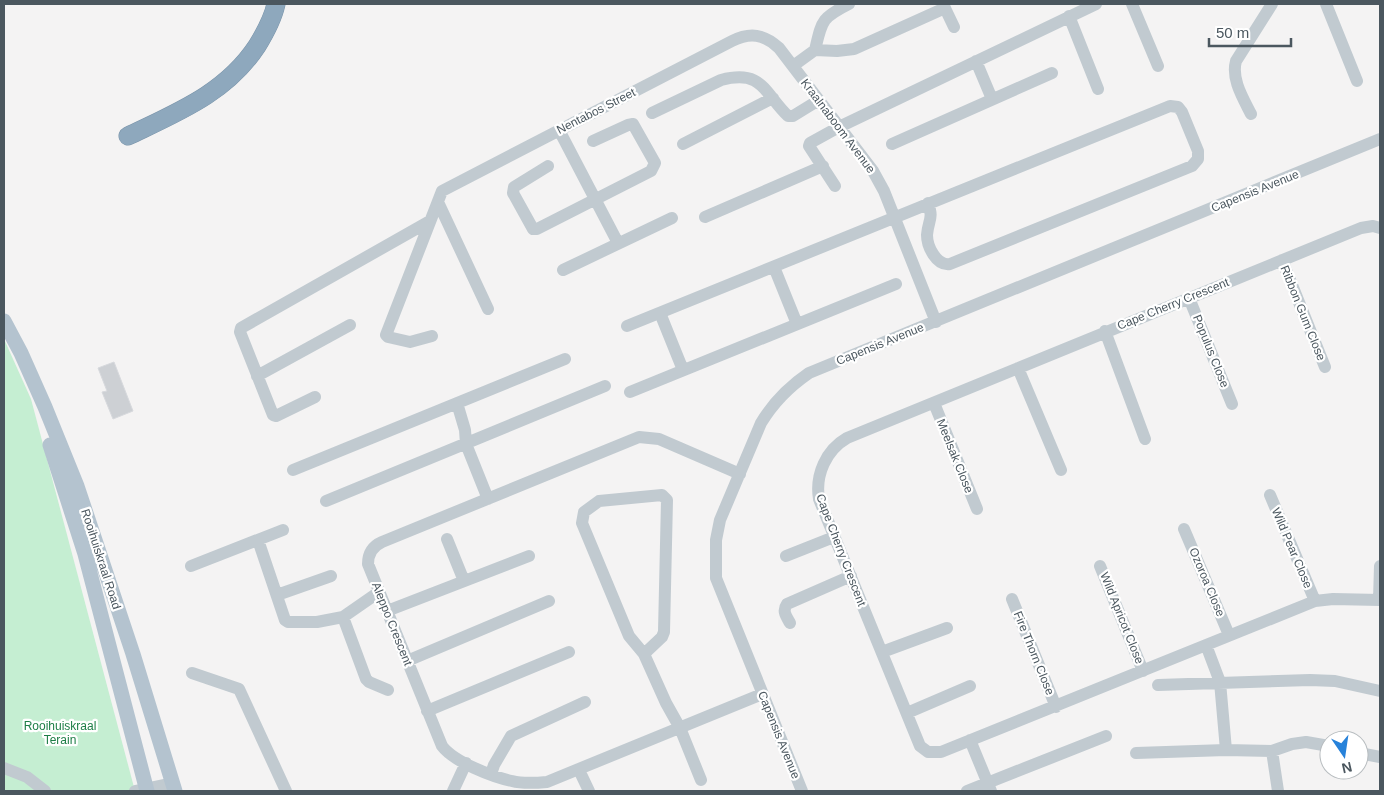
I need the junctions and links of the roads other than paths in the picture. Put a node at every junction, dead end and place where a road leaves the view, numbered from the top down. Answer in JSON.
{"nodes":[{"id":1,"x":276,"y":4,"type":"edge"},
{"id":2,"x":848,"y":4,"type":"edge"},
{"id":3,"x":1096,"y":4,"type":"edge"},
{"id":4,"x":1132,"y":4,"type":"edge"},
{"id":5,"x":1272,"y":4,"type":"edge"},
{"id":6,"x":1326,"y":4,"type":"edge"},
{"id":7,"x":944,"y":6,"type":"edge"},
{"id":8,"x":1070,"y":16,"type":"junction"},
{"id":9,"x":954,"y":27,"type":"dead end"},
{"id":10,"x":752,"y":34,"type":"joint"},
{"id":11,"x":815,"y":50,"type":"junction"},
{"id":12,"x":976,"y":61,"type":"junction"},
{"id":13,"x":793,"y":66,"type":"junction"},
{"id":14,"x":1158,"y":66,"type":"dead end"},
{"id":15,"x":1052,"y":73,"type":"dead end"},
{"id":16,"x":1357,"y":81,"type":"dead end"},
{"id":17,"x":1098,"y":89,"type":"dead end"},
{"id":18,"x":773,"y":98,"type":"junction"},
{"id":19,"x":992,"y":99,"type":"junction"},
{"id":20,"x":819,"y":100,"type":"junction"},
{"id":21,"x":652,"y":113,"type":"dead end"},
{"id":22,"x":1251,"y":114,"type":"dead end"},
{"id":23,"x":839,"y":127,"type":"junction"},
{"id":24,"x":559,"y":130,"type":"junction"},
{"id":25,"x":128,"y":136,"type":"dead end"},
{"id":26,"x":1380,"y":139,"type":"edge"},
{"id":27,"x":593,"y":141,"type":"dead end"},
{"id":28,"x":683,"y":144,"type":"dead end"},
{"id":29,"x":892,"y":144,"type":"dead end"},
{"id":30,"x":548,"y":166,"type":"dead end"},
{"id":31,"x":822,"y":166,"type":"junction"},
{"id":32,"x":836,"y":186,"type":"dead end"},
{"id":33,"x":440,"y":197,"type":"junction"},
{"id":34,"x":595,"y":199,"type":"junction"},
{"id":35,"x":928,"y":203,"type":"junction"},
{"id":36,"x":704,"y":217,"type":"dead end"},
{"id":37,"x":672,"y":218,"type":"dead end"},
{"id":38,"x":894,"y":218,"type":"junction"},
{"id":39,"x":430,"y":221,"type":"junction"},
{"id":40,"x":1379,"y":225,"type":"edge"},
{"id":41,"x":618,"y":243,"type":"junction"},
{"id":42,"x":1282,"y":260,"type":"junction"},
{"id":43,"x":774,"y":267,"type":"junction"},
{"id":44,"x":563,"y":270,"type":"dead end"},
{"id":45,"x":896,"y":284,"type":"dead end"},
{"id":46,"x":1189,"y":298,"type":"junction"},
{"id":47,"x":488,"y":309,"type":"dead end"},
{"id":48,"x":660,"y":313,"type":"junction"},
{"id":49,"x":936,"y":322,"type":"junction"},
{"id":50,"x":797,"y":324,"type":"junction"},
{"id":51,"x":350,"y":325,"type":"dead end"},
{"id":52,"x":627,"y":326,"type":"dead end"},
{"id":53,"x":7,"y":327,"type":"edge"},
{"id":54,"x":1105,"y":331,"type":"junction"},
{"id":55,"x":432,"y":336,"type":"dead end"},
{"id":56,"x":565,"y":359,"type":"dead end"},
{"id":57,"x":1326,"y":367,"type":"dead end"},
{"id":58,"x":1018,"y":368,"type":"junction"},
{"id":59,"x":683,"y":370,"type":"junction"},
{"id":60,"x":257,"y":376,"type":"junction"},
{"id":61,"x":605,"y":386,"type":"dead end"},
{"id":62,"x":630,"y":392,"type":"dead end"},
{"id":63,"x":315,"y":398,"type":"dead end"},
{"id":64,"x":457,"y":403,"type":"junction"},
{"id":65,"x":934,"y":403,"type":"junction"},
{"id":66,"x":1232,"y":404,"type":"dead end"},
{"id":67,"x":1145,"y":439,"type":"dead end"},
{"id":68,"x":466,"y":444,"type":"junction"},
{"id":69,"x":293,"y":470,"type":"dead end"},
{"id":70,"x":1061,"y":470,"type":"dead end"},
{"id":71,"x":740,"y":474,"type":"junction"},
{"id":72,"x":1270,"y":495,"type":"dead end"},
{"id":73,"x":488,"y":499,"type":"junction"},
{"id":74,"x":326,"y":501,"type":"dead end"},
{"id":75,"x":977,"y":509,"type":"dead end"},
{"id":76,"x":1184,"y":528,"type":"dead end"},
{"id":77,"x":283,"y":530,"type":"dead end"},
{"id":78,"x":834,"y":537,"type":"junction"},
{"id":79,"x":447,"y":538,"type":"dead end"},
{"id":80,"x":258,"y":540,"type":"junction"},
{"id":81,"x":529,"y":556,"type":"dead end"},
{"id":82,"x":786,"y":556,"type":"dead end"},
{"id":83,"x":191,"y":566,"type":"dead end"},
{"id":84,"x":1100,"y":566,"type":"dead end"},
{"id":85,"x":1380,"y":566,"type":"edge"},
{"id":86,"x":331,"y":576,"type":"dead end"},
{"id":87,"x":851,"y":576,"type":"junction"},
{"id":88,"x":464,"y":581,"type":"junction"},
{"id":89,"x":379,"y":592,"type":"junction"},
{"id":90,"x":277,"y":595,"type":"junction"},
{"id":91,"x":1012,"y":599,"type":"dead end"},
{"id":92,"x":1380,"y":600,"type":"edge"},
{"id":93,"x":549,"y":601,"type":"dead end"},
{"id":94,"x":1315,"y":601,"type":"junction"},
{"id":95,"x":387,"y":612,"type":"junction"},
{"id":96,"x":343,"y":617,"type":"junction"},
{"id":97,"x":790,"y":623,"type":"dead end"},
{"id":98,"x":926,"y":628,"type":"dead end"},
{"id":99,"x":947,"y":628,"type":"dead end"},
{"id":100,"x":1229,"y":635,"type":"junction"},
{"id":101,"x":1206,"y":645,"type":"junction"},
{"id":102,"x":881,"y":650,"type":"junction"},
{"id":103,"x":570,"y":652,"type":"dead end"},
{"id":104,"x":644,"y":654,"type":"junction"},
{"id":105,"x":408,"y":661,"type":"junction"},
{"id":106,"x":1143,"y":671,"type":"junction"},
{"id":107,"x":192,"y":673,"type":"dead end"},
{"id":108,"x":1220,"y":682,"type":"junction"},
{"id":109,"x":1158,"y":685,"type":"dead end"},
{"id":110,"x":970,"y":686,"type":"dead end"},
{"id":111,"x":388,"y":690,"type":"dead end"},
{"id":112,"x":1380,"y":692,"type":"edge"},
{"id":113,"x":762,"y":694,"type":"junction"},
{"id":114,"x":585,"y":702,"type":"dead end"},
{"id":115,"x":1056,"y":707,"type":"junction"},
{"id":116,"x":427,"y":711,"type":"junction"},
{"id":117,"x":907,"y":713,"type":"junction"},
{"id":118,"x":680,"y":728,"type":"junction"},
{"id":119,"x":1106,"y":736,"type":"dead end"},
{"id":120,"x":970,"y":740,"type":"junction"},
{"id":121,"x":1319,"y":744,"type":"edge"},
{"id":122,"x":1226,"y":750,"type":"junction"},
{"id":123,"x":1272,"y":751,"type":"junction"},
{"id":124,"x":1136,"y":753,"type":"dead end"},
{"id":125,"x":466,"y":763,"type":"junction"},
{"id":126,"x":4,"y":768,"type":"edge"},
{"id":127,"x":579,"y":770,"type":"junction"},
{"id":128,"x":491,"y":774,"type":"junction"},
{"id":129,"x":701,"y":780,"type":"dead end"},
{"id":130,"x":174,"y":787,"type":"edge"},
{"id":131,"x":989,"y":787,"type":"edge"},
{"id":132,"x":143,"y":790,"type":"edge"},
{"id":133,"x":44,"y":791,"type":"edge"},
{"id":134,"x":286,"y":791,"type":"edge"},
{"id":135,"x":453,"y":791,"type":"edge"},
{"id":136,"x":589,"y":791,"type":"edge"},
{"id":137,"x":802,"y":791,"type":"edge"},
{"id":138,"x":967,"y":791,"type":"edge"},
{"id":139,"x":1278,"y":791,"type":"edge"}],
"edges":[{"from":1,"to":25,"type":"highway"},
{"from":2,"to":11,"type":"street"},
{"from":3,"to":8,"type":"street"},
{"from":4,"to":14,"type":"street"},
{"from":5,"to":22,"type":"street"},
{"from":6,"to":16,"type":"street"},
{"from":7,"to":9,"type":"street"},
{"from":7,"to":11,"type":"street"},
{"from":8,"to":12,"type":"street"},
{"from":8,"to":17,"type":"street"},
{"from":10,"to":13,"type":"street","name":"Kraalnaboom Avenue"},
{"from":10,"to":24,"type":"street","name":"Nentabos Street"},
{"from":11,"to":13,"type":"street"},
{"from":12,"to":19,"type":"street"},
{"from":12,"to":23,"type":"street"},
{"from":13,"to":20,"type":"street","name":"Kraalnaboom Avenue"},
{"from":15,"to":19,"type":"street"},
{"from":18,"to":20,"type":"street"},
{"from":18,"to":21,"type":"street"},
{"from":18,"to":28,"type":"street"},
{"from":19,"to":29,"type":"street"},
{"from":20,"to":23,"type":"street","name":"Kraalnaboom Avenue"},
{"from":23,"to":31,"type":"street"},
{"from":23,"to":38,"type":"street","name":"Kraalnaboom Avenue"},
{"from":24,"to":33,"type":"street","name":"Nentabos Street"},
{"from":24,"to":34,"type":"street"},
{"from":26,"to":49,"type":"street","name":"Capensis Avenue"},
{"from":27,"to":34,"type":"street"},
{"from":30,"to":34,"type":"street"},
{"from":31,"to":32,"type":"street"},
{"from":31,"to":36,"type":"street"},
{"from":33,"to":39,"type":"street"},
{"from":33,"to":47,"type":"street"},
{"from":34,"to":41,"type":"street"},
{"from":35,"to":35,"type":"street"},
{"from":35,"to":38,"type":"street"},
{"from":37,"to":41,"type":"street"},
{"from":38,"to":43,"type":"street"},
{"from":38,"to":49,"type":"street","name":"Kraalnaboom Avenue"},
{"from":39,"to":55,"type":"street"},
{"from":39,"to":60,"type":"street"},
{"from":40,"to":42,"type":"street","name":"Cape Cherry Crescent"},
{"from":41,"to":44,"type":"street"},
{"from":42,"to":46,"type":"street","name":"Cape Cherry Crescent"},
{"from":42,"to":57,"type":"street","name":"Ribbon Gum Close"},
{"from":43,"to":48,"type":"street"},
{"from":43,"to":50,"type":"street"},
{"from":45,"to":50,"type":"street"},
{"from":46,"to":54,"type":"street","name":"Cape Cherry Crescent"},
{"from":46,"to":66,"type":"street","name":"Populus Close"},
{"from":48,"to":52,"type":"street"},
{"from":48,"to":59,"type":"street"},
{"from":49,"to":71,"type":"street","name":"Capensis Avenue"},
{"from":50,"to":59,"type":"street"},
{"from":51,"to":60,"type":"street"},
{"from":53,"to":130,"type":"main road","name":"Rooihuiskraal Road"},
{"from":53,"to":132,"type":"main road","name":"Rooihuiskraal Road"},
{"from":54,"to":58,"type":"street","name":"Cape Cherry Crescent"},
{"from":54,"to":67,"type":"street"},
{"from":56,"to":64,"type":"street"},
{"from":58,"to":65,"type":"street","name":"Cape Cherry Crescent"},
{"from":58,"to":70,"type":"street"},
{"from":59,"to":62,"type":"street"},
{"from":60,"to":63,"type":"street"},
{"from":61,"to":68,"type":"street"},
{"from":64,"to":68,"type":"street"},
{"from":64,"to":69,"type":"street"},
{"from":65,"to":75,"type":"street","name":"Meelsak Close"},
{"from":65,"to":78,"type":"street","name":"Cape Cherry Crescent"},
{"from":68,"to":73,"type":"street"},
{"from":68,"to":74,"type":"street"},
{"from":71,"to":73,"type":"street","name":"Aleppo Crescent"},
{"from":71,"to":113,"type":"street","name":"Capensis Avenue"},
{"from":72,"to":94,"type":"street","name":"Wild Pear Close"},
{"from":73,"to":89,"type":"street","name":"Aleppo Crescent"},
{"from":76,"to":100,"type":"street","name":"Ozoroa Close"},
{"from":77,"to":80,"type":"street"},
{"from":78,"to":82,"type":"street"},
{"from":78,"to":87,"type":"street","name":"Cape Cherry Crescent"},
{"from":79,"to":88,"type":"street"},
{"from":80,"to":83,"type":"street"},
{"from":80,"to":90,"type":"street"},
{"from":81,"to":88,"type":"street"},
{"from":84,"to":106,"type":"street","name":"Wild Apricot Close"},
{"from":85,"to":92,"type":"street"},
{"from":86,"to":90,"type":"street"},
{"from":87,"to":97,"type":"street"},
{"from":87,"to":102,"type":"street","name":"Cape Cherry Crescent"},
{"from":88,"to":95,"type":"street"},
{"from":89,"to":95,"type":"street","name":"Aleppo Crescent"},
{"from":89,"to":96,"type":"street"},
{"from":90,"to":96,"type":"street"},
{"from":91,"to":115,"type":"street","name":"Fire Thorn Close"},
{"from":92,"to":94,"type":"street","name":"Cape Cherry Crescent"},
{"from":93,"to":105,"type":"street"},
{"from":94,"to":100,"type":"street","name":"Cape Cherry Crescent"},
{"from":95,"to":105,"type":"street","name":"Aleppo Crescent"},
{"from":96,"to":111,"type":"street"},
{"from":98,"to":102,"type":"street"},
{"from":99,"to":102,"type":"street"},
{"from":100,"to":101,"type":"street","name":"Cape Cherry Crescent"},
{"from":101,"to":106,"type":"street","name":"Cape Cherry Crescent"},
{"from":101,"to":108,"type":"street"},
{"from":102,"to":117,"type":"street","name":"Cape Cherry Crescent"},
{"from":103,"to":116,"type":"street"},
{"from":104,"to":104,"type":"street"},
{"from":104,"to":118,"type":"street"},
{"from":105,"to":116,"type":"street","name":"Aleppo Crescent"},
{"from":106,"to":115,"type":"street","name":"Cape Cherry Crescent"},
{"from":107,"to":134,"type":"street"},
{"from":108,"to":109,"type":"street"},
{"from":108,"to":112,"type":"street"},
{"from":108,"to":122,"type":"street"},
{"from":110,"to":117,"type":"street"},
{"from":113,"to":118,"type":"street","name":"Aleppo Crescent"},
{"from":113,"to":137,"type":"street","name":"Capensis Avenue"},
{"from":114,"to":128,"type":"street"},
{"from":115,"to":120,"type":"street","name":"Cape Cherry Crescent"},
{"from":116,"to":125,"type":"street","name":"Aleppo Crescent"},
{"from":117,"to":120,"type":"street","name":"Cape Cherry Crescent"},
{"from":118,"to":127,"type":"street","name":"Aleppo Crescent"},
{"from":118,"to":129,"type":"street"},
{"from":119,"to":131,"type":"street"},
{"from":120,"to":131,"type":"street"},
{"from":121,"to":123,"type":"street"},
{"from":122,"to":123,"type":"street"},
{"from":122,"to":124,"type":"street"},
{"from":123,"to":139,"type":"street"},
{"from":125,"to":128,"type":"street","name":"Aleppo Crescent"},
{"from":125,"to":135,"type":"street"},
{"from":126,"to":133,"type":"street"},
{"from":127,"to":128,"type":"street","name":"Aleppo Crescent"},
{"from":127,"to":136,"type":"street"},
{"from":130,"to":132,"type":"street"},
{"from":131,"to":138,"type":"street"}]}
